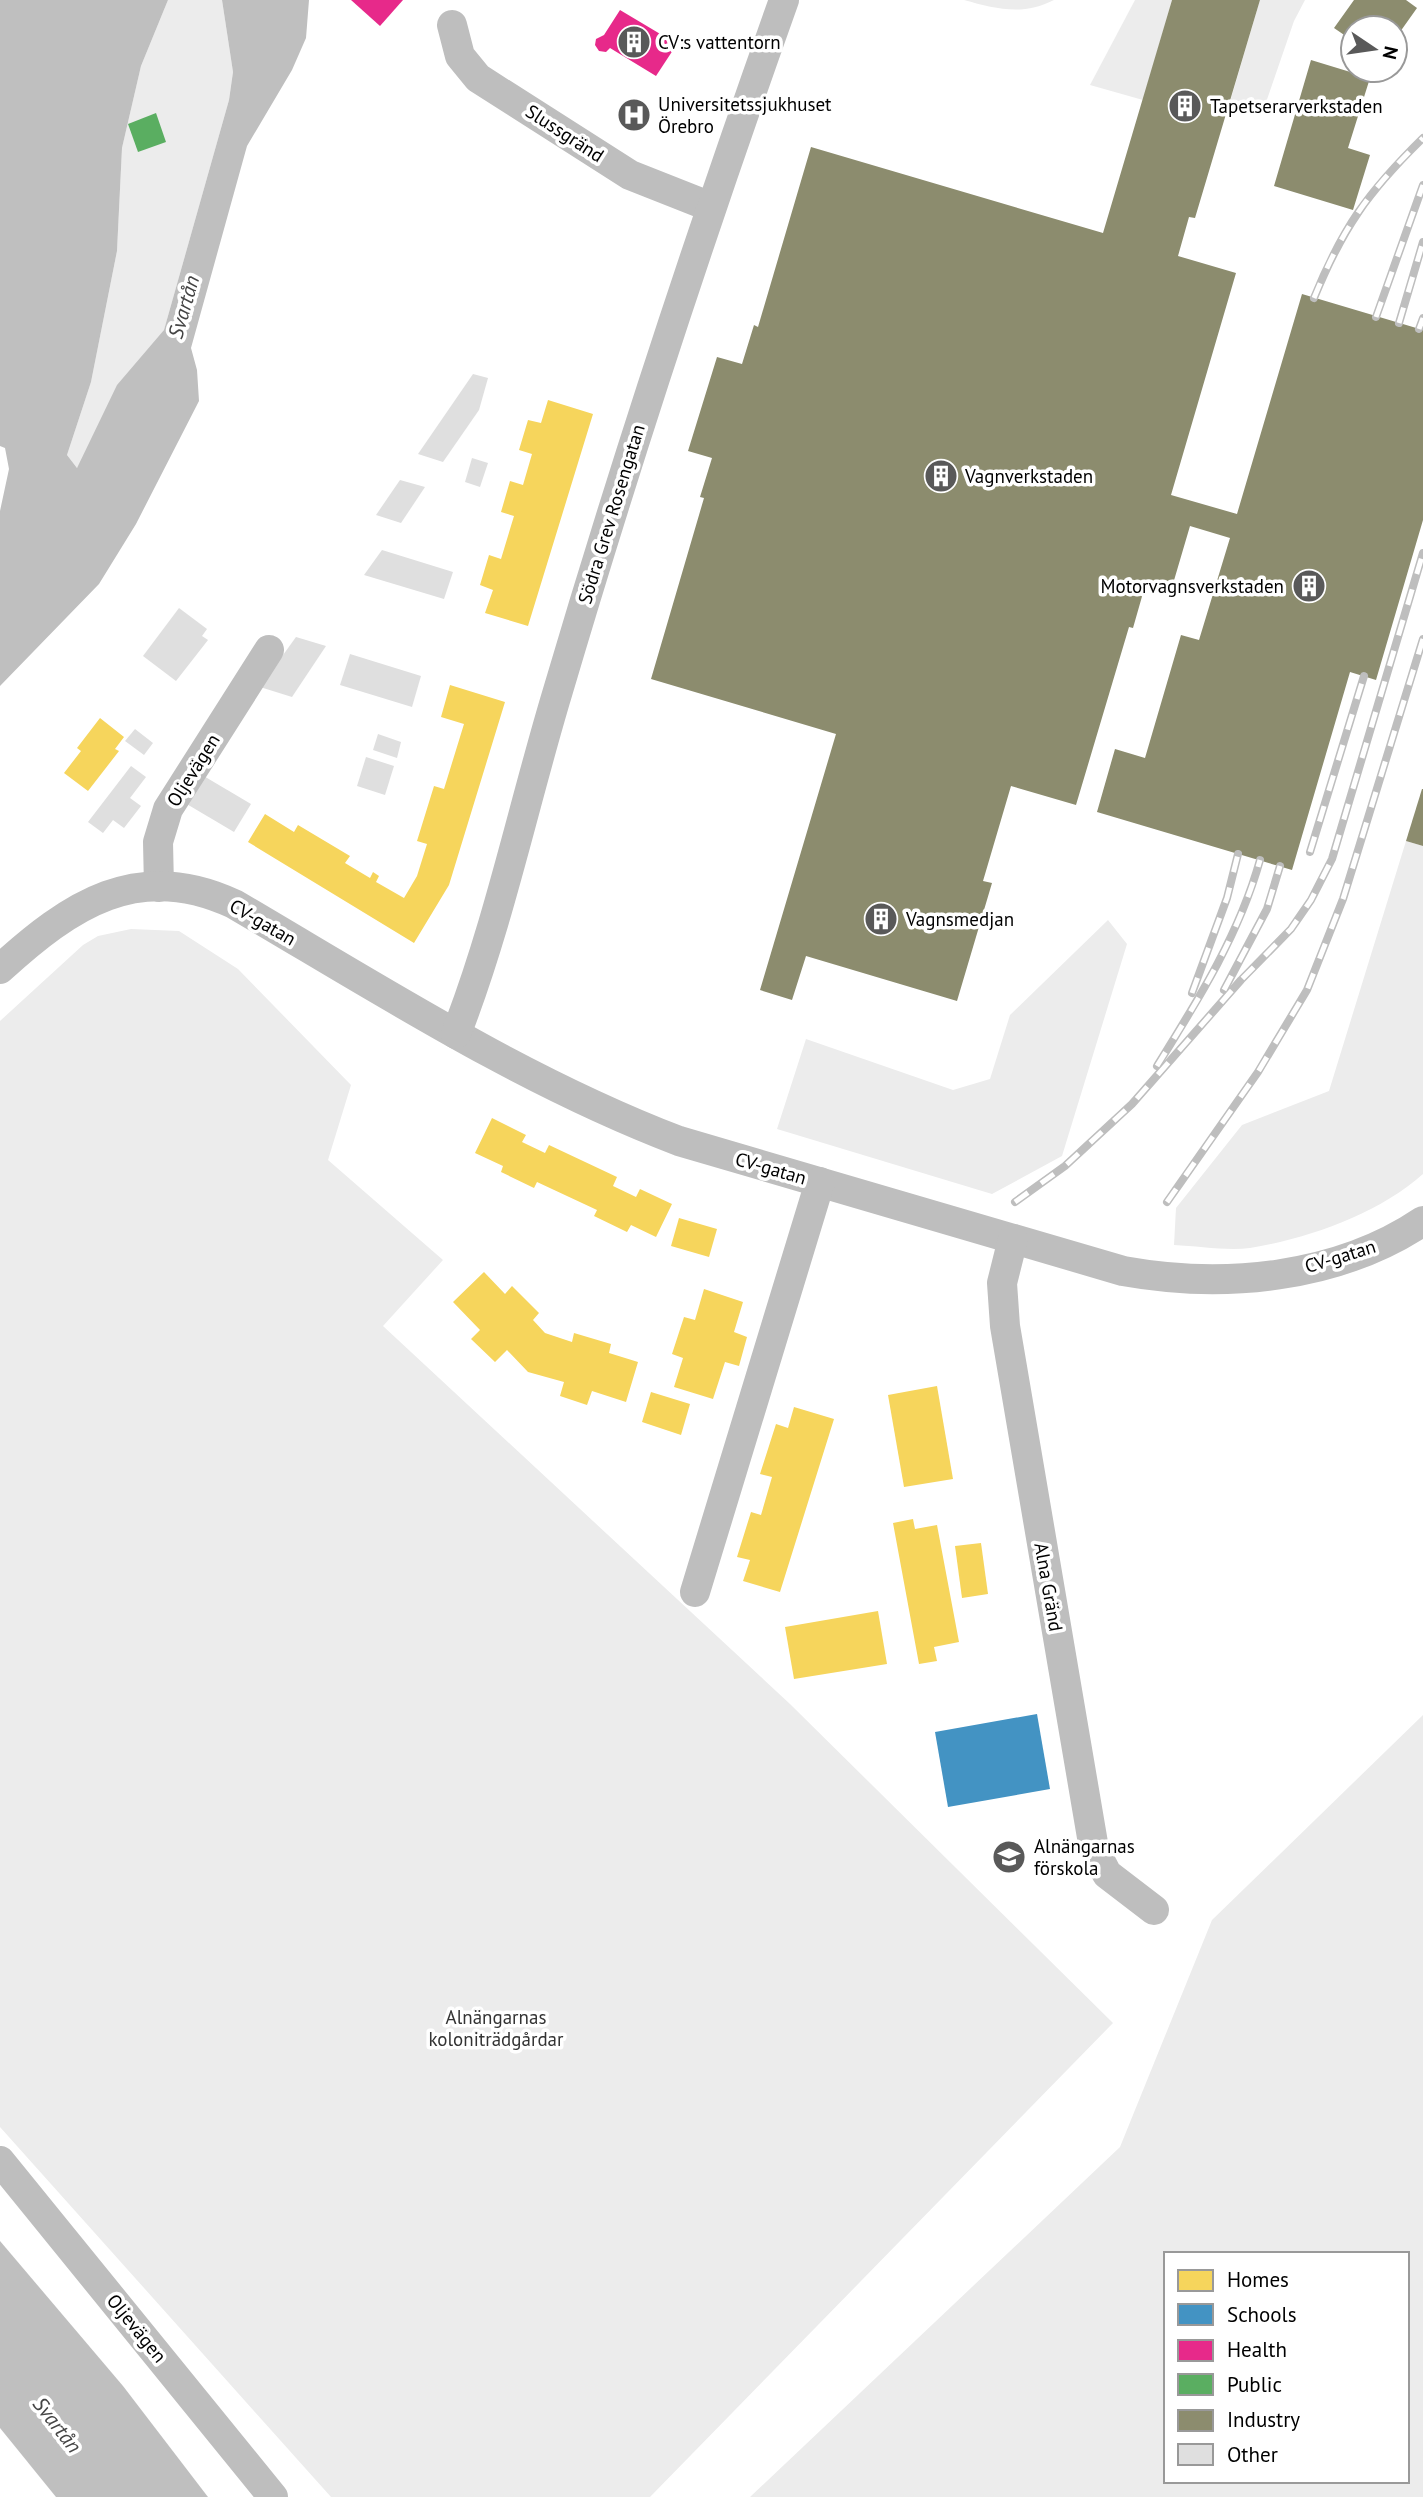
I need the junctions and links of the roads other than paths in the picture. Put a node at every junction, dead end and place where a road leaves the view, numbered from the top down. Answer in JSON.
{"nodes":[{"id":1,"x":784,"y":0,"type":"edge"},
{"id":2,"x":452,"y":25,"type":"dead end"},
{"id":3,"x":711,"y":207,"type":"junction"},
{"id":4,"x":269,"y":650,"type":"dead end"},
{"id":5,"x":159,"y":887,"type":"junction"},
{"id":6,"x":0,"y":969,"type":"edge"},
{"id":7,"x":456,"y":1034,"type":"junction"},
{"id":8,"x":820,"y":1182,"type":"junction"},
{"id":9,"x":1423,"y":1220,"type":"edge"},
{"id":10,"x":1013,"y":1239,"type":"junction"},
{"id":11,"x":695,"y":1592,"type":"dead end"},
{"id":12,"x":1154,"y":1910,"type":"dead end"},
{"id":13,"x":0,"y":2161,"type":"edge"},
{"id":14,"x":273,"y":2497,"type":"edge"}],
"edges":[{"from":1,"to":3,"type":"street","name":"Södra Grev Rosengatan"},
{"from":2,"to":3,"type":"street","name":"Slussgränd"},
{"from":3,"to":7,"type":"street","name":"Södra Grev Rosengatan"},
{"from":4,"to":5,"type":"street","name":"Oljevägen"},
{"from":5,"to":6,"type":"street"},
{"from":5,"to":7,"type":"street","name":"CV-gatan"},
{"from":7,"to":8,"type":"street","name":"CV-gatan"},
{"from":8,"to":10,"type":"street","name":"CV-gatan"},
{"from":8,"to":11,"type":"street"},
{"from":9,"to":10,"type":"street","name":"CV-gatan"},
{"from":10,"to":12,"type":"street","name":"Alna Gränd"},
{"from":13,"to":14,"type":"street","name":"Oljevägen"}]}
